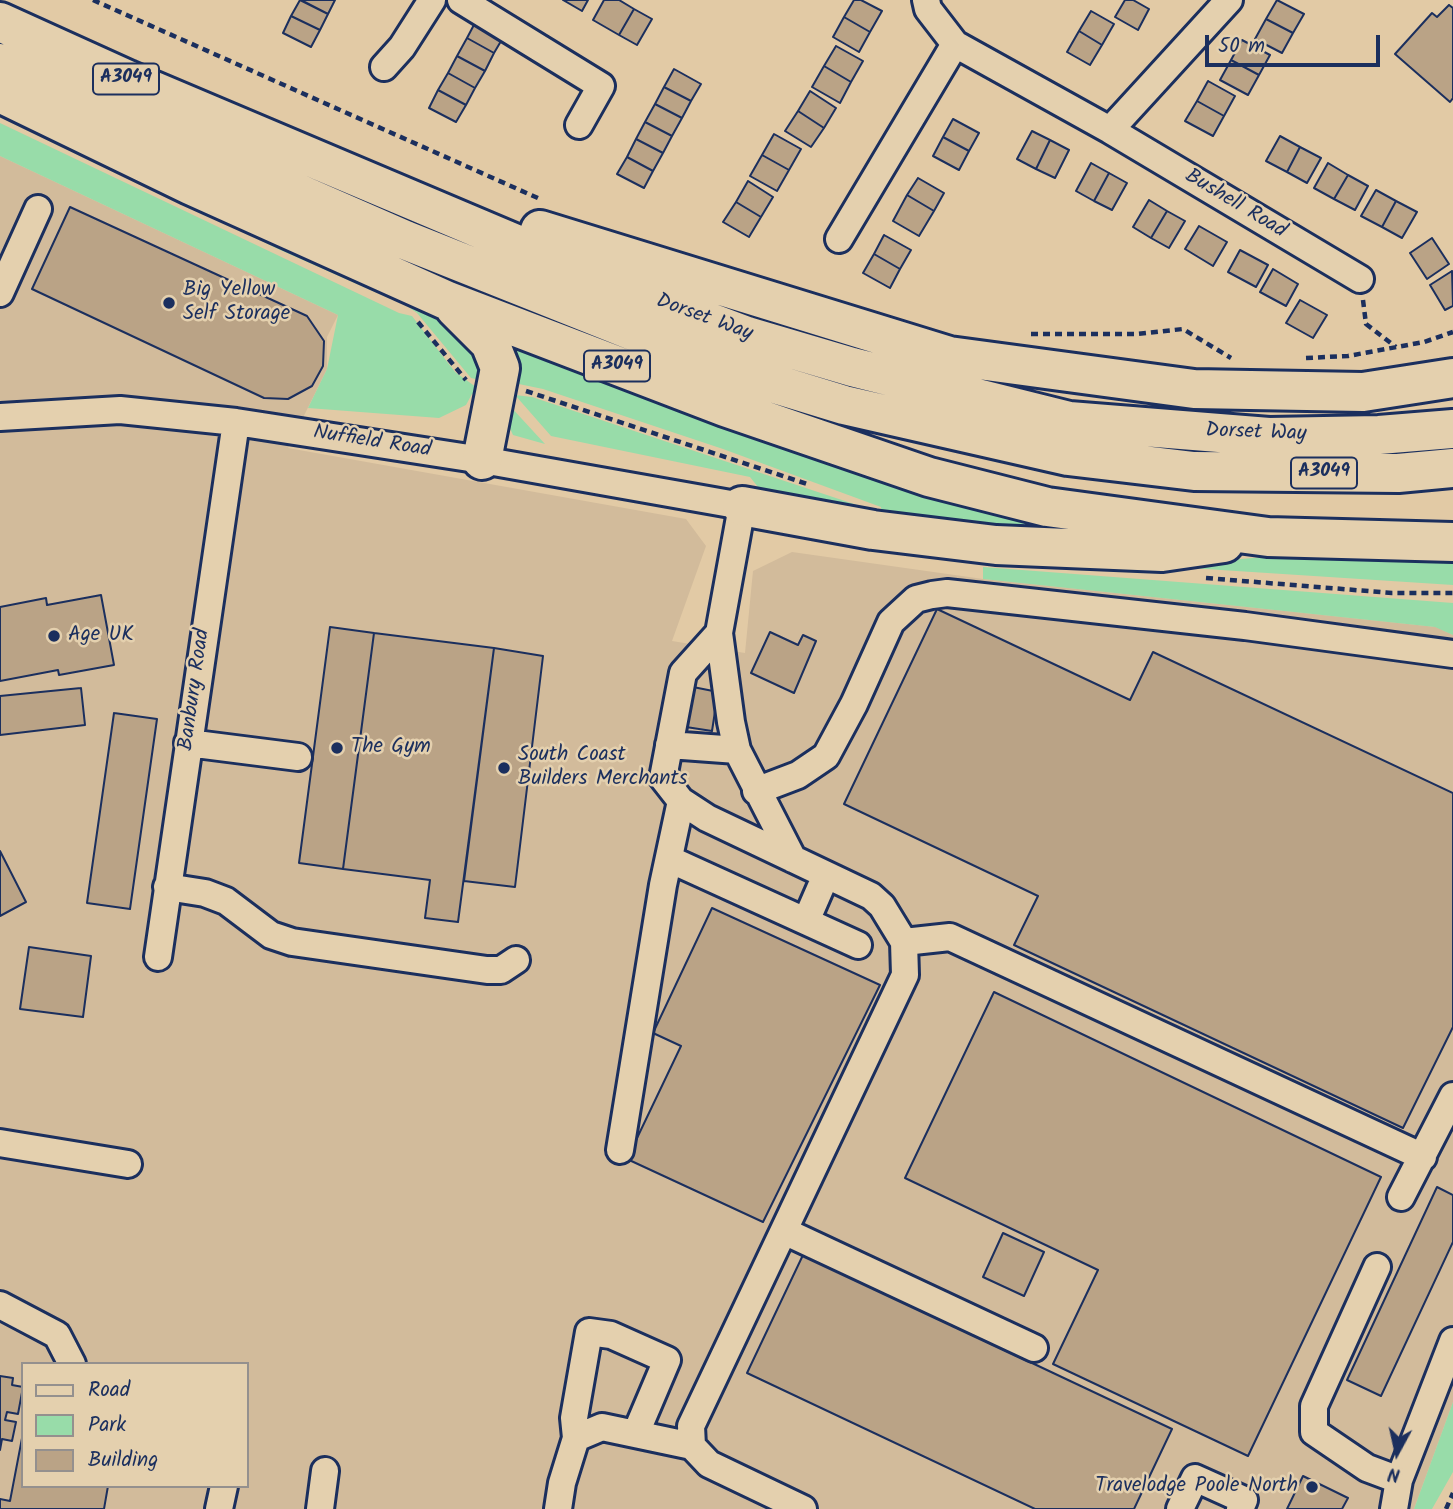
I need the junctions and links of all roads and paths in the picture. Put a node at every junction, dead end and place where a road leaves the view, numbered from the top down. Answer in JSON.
{"nodes":[{"id":1,"x":93,"y":0,"type":"edge"},
{"id":2,"x":432,"y":0,"type":"edge"},
{"id":3,"x":461,"y":0,"type":"edge"},
{"id":4,"x":926,"y":0,"type":"edge"},
{"id":5,"x":1229,"y":0,"type":"edge"},
{"id":6,"x":0,"y":22,"type":"edge"},
{"id":7,"x":955,"y":44,"type":"junction"},
{"id":8,"x":0,"y":63,"type":"edge"},
{"id":9,"x":384,"y":66,"type":"dead end"},
{"id":10,"x":0,"y":93,"type":"edge"},
{"id":11,"x":579,"y":125,"type":"dead end"},
{"id":12,"x":1110,"y":130,"type":"junction"},
{"id":13,"x":253,"y":132,"type":"junction"},
{"id":14,"x":542,"y":200,"type":"dead end"},
{"id":15,"x":38,"y":209,"type":"dead end"},
{"id":16,"x":838,"y":239,"type":"dead end"},
{"id":17,"x":1360,"y":279,"type":"joint"},
{"id":18,"x":0,"y":293,"type":"edge"},
{"id":19,"x":448,"y":301,"type":"junction"},
{"id":20,"x":1453,"y":332,"type":"edge"},
{"id":21,"x":1027,"y":335,"type":"dead end"},
{"id":22,"x":1396,"y":347,"type":"junction"},
{"id":23,"x":1298,"y":359,"type":"dead end"},
{"id":24,"x":1235,"y":360,"type":"dead end"},
{"id":25,"x":1453,"y":377,"type":"edge"},
{"id":26,"x":0,"y":417,"type":"edge"},
{"id":27,"x":236,"y":422,"type":"junction"},
{"id":28,"x":1453,"y":429,"type":"edge"},
{"id":29,"x":482,"y":460,"type":"junction"},
{"id":30,"x":1453,"y":468,"type":"edge"},
{"id":31,"x":742,"y":506,"type":"junction"},
{"id":32,"x":1268,"y":537,"type":"junction"},
{"id":33,"x":1453,"y":542,"type":"edge"},
{"id":34,"x":719,"y":633,"type":"junction"},
{"id":35,"x":1453,"y":654,"type":"edge"},
{"id":36,"x":188,"y":743,"type":"junction"},
{"id":37,"x":669,"y":745,"type":"junction"},
{"id":38,"x":737,"y":750,"type":"junction"},
{"id":39,"x":298,"y":757,"type":"dead end"},
{"id":40,"x":756,"y":791,"type":"junction"},
{"id":41,"x":681,"y":801,"type":"junction"},
{"id":42,"x":669,"y":859,"type":"junction"},
{"id":43,"x":793,"y":859,"type":"junction"},
{"id":44,"x":826,"y":875,"type":"junction"},
{"id":45,"x":167,"y":887,"type":"junction"},
{"id":46,"x":806,"y":921,"type":"junction"},
{"id":47,"x":904,"y":942,"type":"junction"},
{"id":48,"x":858,"y":945,"type":"dead end"},
{"id":49,"x":158,"y":957,"type":"dead end"},
{"id":50,"x":516,"y":960,"type":"dead end"},
{"id":51,"x":1453,"y":1096,"type":"edge"},
{"id":52,"x":1444,"y":1136,"type":"edge"},
{"id":53,"x":0,"y":1143,"type":"edge"},
{"id":54,"x":620,"y":1150,"type":"dead end"},
{"id":55,"x":1423,"y":1157,"type":"junction"},
{"id":56,"x":128,"y":1164,"type":"dead end"},
{"id":57,"x":1401,"y":1197,"type":"dead end"},
{"id":58,"x":784,"y":1231,"type":"junction"},
{"id":59,"x":1377,"y":1267,"type":"dead end"},
{"id":60,"x":0,"y":1305,"type":"edge"},
{"id":61,"x":1453,"y":1341,"type":"edge"},
{"id":62,"x":1034,"y":1348,"type":"dead end"},
{"id":63,"x":71,"y":1362,"type":"edge"},
{"id":64,"x":636,"y":1433,"type":"junction"},
{"id":65,"x":576,"y":1438,"type":"junction"},
{"id":66,"x":692,"y":1446,"type":"junction"},
{"id":67,"x":325,"y":1471,"type":"dead end"},
{"id":68,"x":1399,"y":1480,"type":"junction"},
{"id":69,"x":224,"y":1488,"type":"edge"},
{"id":70,"x":1453,"y":1493,"type":"edge"},
{"id":71,"x":219,"y":1509,"type":"edge"},
{"id":72,"x":320,"y":1509,"type":"edge"},
{"id":73,"x":558,"y":1509,"type":"edge"},
{"id":74,"x":803,"y":1509,"type":"edge"},
{"id":75,"x":1180,"y":1509,"type":"edge"},
{"id":76,"x":1240,"y":1509,"type":"edge"},
{"id":77,"x":1394,"y":1509,"type":"edge"},
{"id":78,"x":1446,"y":1509,"type":"edge"}],
"edges":[{"from":1,"to":14,"type":"path"},
{"from":2,"to":9,"type":"street"},
{"from":3,"to":11,"type":"street"},
{"from":4,"to":7,"type":"street","name":"Bushell Road"},
{"from":5,"to":12,"type":"street"},
{"from":6,"to":13,"type":"highway","name":"Dorset Way","number":"A3049"},
{"from":7,"to":12,"type":"street","name":"Bushell Road"},
{"from":7,"to":16,"type":"street"},
{"from":8,"to":30,"type":"highway","name":"Dorset Way","number":"A3049"},
{"from":10,"to":19,"type":"highway","number":"A3049"},
{"from":12,"to":17,"type":"street","name":"Bushell Road"},
{"from":13,"to":25,"type":"highway","number":"A3049"},
{"from":13,"to":28,"type":"highway","name":"Dorset Way","number":"A3049"},
{"from":15,"to":18,"type":"street"},
{"from":17,"to":22,"type":"path"},
{"from":19,"to":29,"type":"highway"},
{"from":19,"to":32,"type":"highway","number":"A3049"},
{"from":20,"to":22,"type":"path"},
{"from":21,"to":24,"type":"path"},
{"from":22,"to":23,"type":"path"},
{"from":26,"to":27,"type":"street","name":"Nuffield Road"},
{"from":27,"to":29,"type":"street","name":"Nuffield Road"},
{"from":27,"to":36,"type":"street","name":"Banbury Road"},
{"from":29,"to":31,"type":"street","name":"Nuffield Road"},
{"from":31,"to":32,"type":"highway"},
{"from":31,"to":34,"type":"street"},
{"from":32,"to":33,"type":"highway","number":"A3049"},
{"from":34,"to":37,"type":"street"},
{"from":34,"to":38,"type":"street"},
{"from":35,"to":40,"type":"street"},
{"from":36,"to":39,"type":"street"},
{"from":36,"to":45,"type":"street","name":"Banbury Road"},
{"from":37,"to":38,"type":"street"},
{"from":37,"to":41,"type":"street"},
{"from":38,"to":40,"type":"street"},
{"from":40,"to":43,"type":"street"},
{"from":41,"to":42,"type":"street"},
{"from":41,"to":43,"type":"street"},
{"from":42,"to":46,"type":"street"},
{"from":42,"to":54,"type":"street"},
{"from":43,"to":44,"type":"street"},
{"from":44,"to":46,"type":"street"},
{"from":44,"to":47,"type":"street"},
{"from":45,"to":49,"type":"street","name":"Banbury Road"},
{"from":45,"to":50,"type":"street"},
{"from":46,"to":48,"type":"street"},
{"from":47,"to":55,"type":"street"},
{"from":47,"to":58,"type":"street"},
{"from":51,"to":52,"type":"street"},
{"from":52,"to":55,"type":"street"},
{"from":53,"to":56,"type":"street"},
{"from":55,"to":57,"type":"street"},
{"from":58,"to":62,"type":"street"},
{"from":58,"to":66,"type":"street"},
{"from":59,"to":68,"type":"street"},
{"from":60,"to":63,"type":"street"},
{"from":61,"to":68,"type":"street"},
{"from":64,"to":65,"type":"street"},
{"from":64,"to":65,"type":"street"},
{"from":64,"to":66,"type":"street"},
{"from":65,"to":73,"type":"street"},
{"from":66,"to":74,"type":"street"},
{"from":67,"to":72,"type":"street"},
{"from":68,"to":77,"type":"street"},
{"from":69,"to":71,"type":"street"},
{"from":70,"to":78,"type":"path"},
{"from":75,"to":76,"type":"street"}]}
